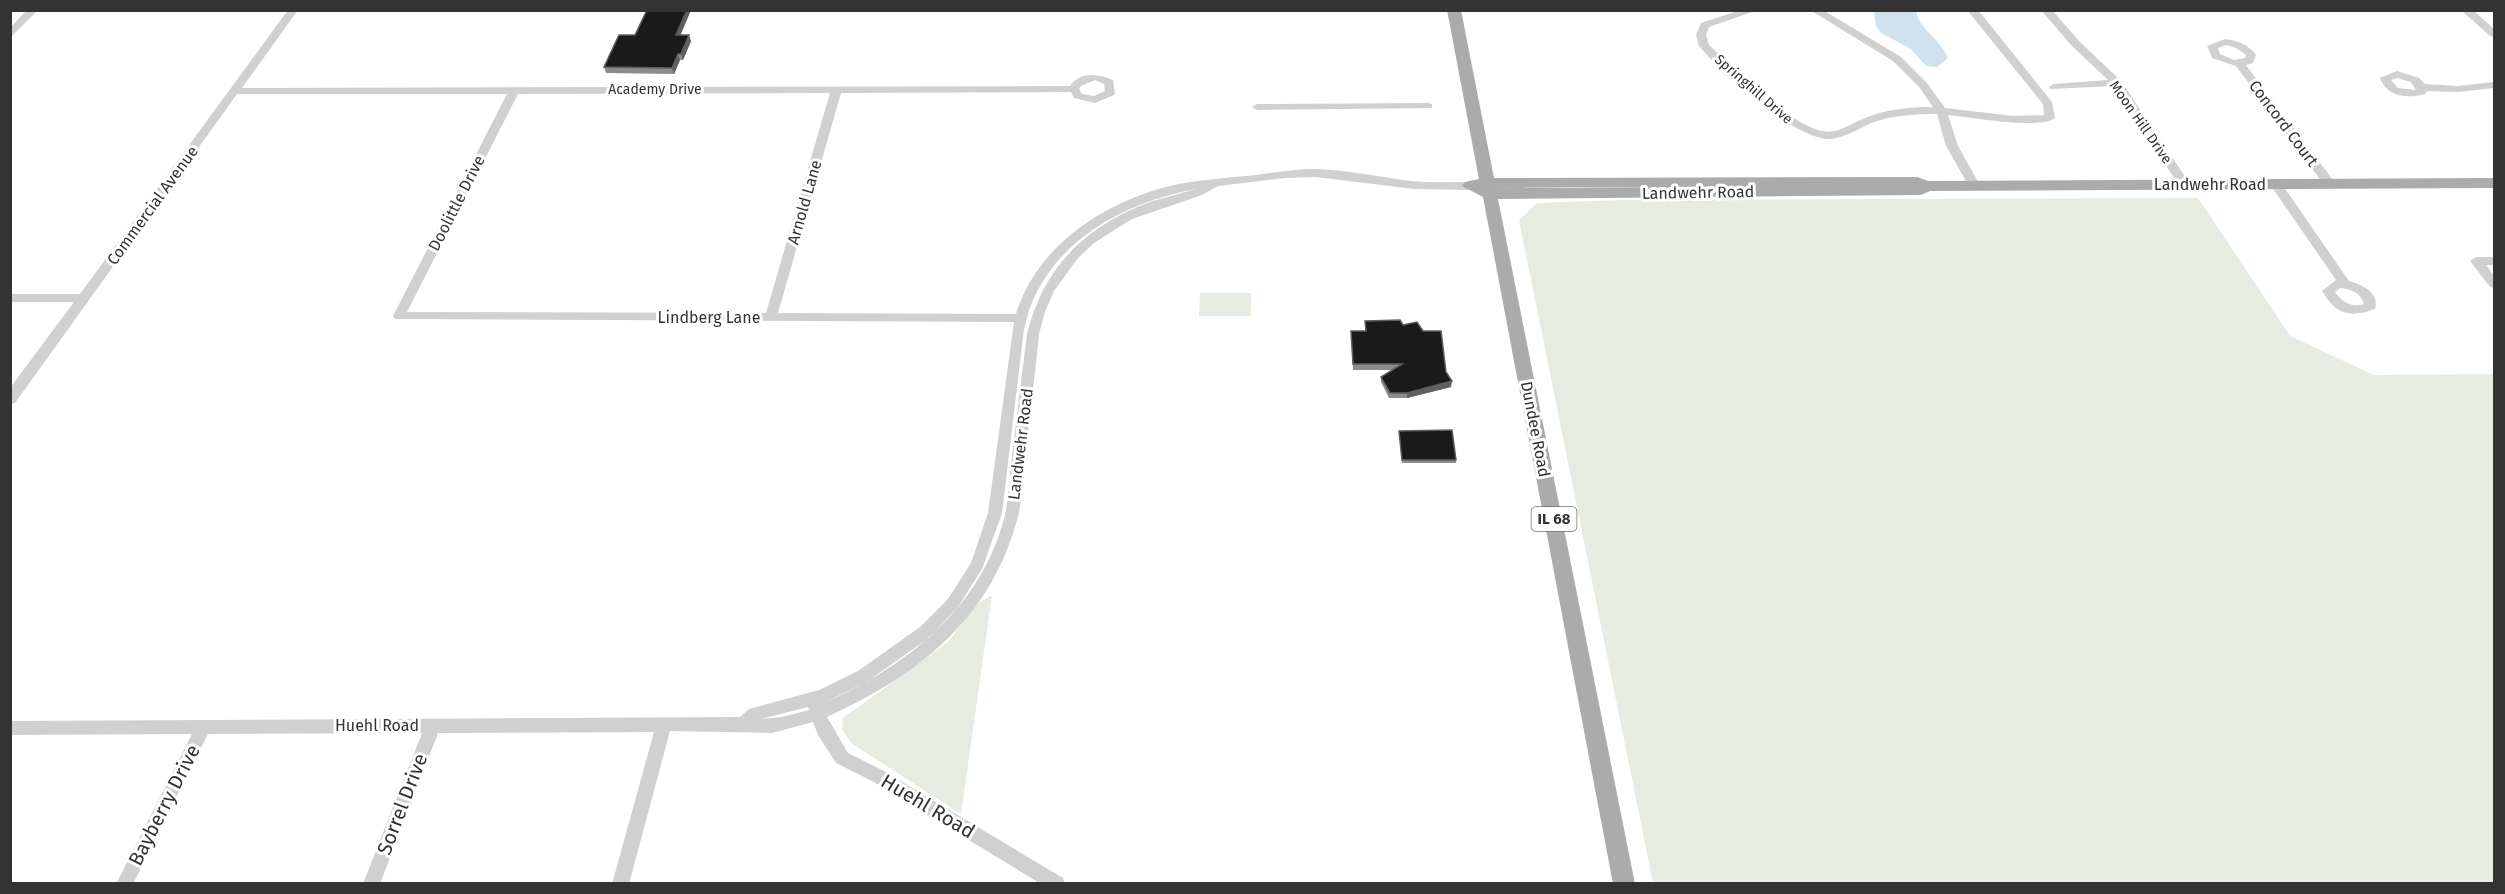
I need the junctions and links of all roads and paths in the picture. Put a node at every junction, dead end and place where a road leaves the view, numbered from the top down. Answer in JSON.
{"nodes":[{"id":1,"x":33,"y":10,"type":"edge"},
{"id":2,"x":293,"y":10,"type":"edge"},
{"id":3,"x":1454,"y":10,"type":"edge"},
{"id":4,"x":1753,"y":10,"type":"edge"},
{"id":5,"x":1815,"y":10,"type":"edge"},
{"id":6,"x":1972,"y":10,"type":"edge"},
{"id":7,"x":2046,"y":10,"type":"edge"},
{"id":8,"x":2466,"y":10,"type":"edge"},
{"id":9,"x":2494,"y":34,"type":"edge"},
{"id":10,"x":10,"y":35,"type":"edge"},
{"id":11,"x":2240,"y":63,"type":"dead end"},
{"id":12,"x":2117,"y":83,"type":"junction"},
{"id":13,"x":2494,"y":85,"type":"edge"},
{"id":14,"x":2054,"y":87,"type":"dead end"},
{"id":15,"x":2422,"y":87,"type":"dead end"},
{"id":16,"x":837,"y":88,"type":"junction"},
{"id":17,"x":1074,"y":89,"type":"dead end"},
{"id":18,"x":514,"y":90,"type":"junction"},
{"id":19,"x":235,"y":91,"type":"junction"},
{"id":20,"x":1428,"y":106,"type":"dead end"},
{"id":21,"x":1257,"y":107,"type":"dead end"},
{"id":22,"x":1942,"y":112,"type":"junction"},
{"id":23,"x":2184,"y":183,"type":"junction"},
{"id":24,"x":2275,"y":183,"type":"junction"},
{"id":25,"x":2329,"y":183,"type":"junction"},
{"id":26,"x":2494,"y":183,"type":"edge"},
{"id":27,"x":1213,"y":184,"type":"junction"},
{"id":28,"x":1974,"y":185,"type":"junction"},
{"id":29,"x":1482,"y":187,"type":"junction"},
{"id":30,"x":2494,"y":261,"type":"edge"},
{"id":31,"x":2345,"y":284,"type":"dead end"},
{"id":32,"x":2494,"y":284,"type":"edge"},
{"id":33,"x":10,"y":298,"type":"edge"},
{"id":34,"x":83,"y":298,"type":"junction"},
{"id":35,"x":399,"y":316,"type":"joint"},
{"id":36,"x":771,"y":317,"type":"junction"},
{"id":37,"x":1020,"y":318,"type":"junction"},
{"id":38,"x":10,"y":399,"type":"edge"},
{"id":39,"x":815,"y":706,"type":"junction"},
{"id":40,"x":664,"y":724,"type":"junction"},
{"id":41,"x":433,"y":725,"type":"junction"},
{"id":42,"x":204,"y":726,"type":"junction"},
{"id":43,"x":10,"y":728,"type":"edge"},
{"id":44,"x":124,"y":884,"type":"edge"},
{"id":45,"x":371,"y":884,"type":"edge"},
{"id":46,"x":620,"y":884,"type":"edge"},
{"id":47,"x":1057,"y":884,"type":"edge"},
{"id":48,"x":1624,"y":884,"type":"edge"}],
"edges":[{"from":1,"to":10,"type":"street"},
{"from":2,"to":19,"type":"street","name":"Commercial Avenue"},
{"from":3,"to":29,"type":"main road","name":"Dundee Road","number":"IL 68"},
{"from":4,"to":22,"type":"street","name":"Springhill Drive"},
{"from":5,"to":22,"type":"street"},
{"from":6,"to":22,"type":"street","name":"Springhill Drive"},
{"from":7,"to":12,"type":"street","name":"Moon Hill Drive"},
{"from":8,"to":9,"type":"street"},
{"from":11,"to":25,"type":"street","name":"Concord Court"},
{"from":12,"to":14,"type":"street"},
{"from":12,"to":23,"type":"street","name":"Moon Hill Drive"},
{"from":13,"to":15,"type":"street"},
{"from":16,"to":17,"type":"street","name":"Academy Drive"},
{"from":16,"to":18,"type":"street","name":"Academy Drive"},
{"from":16,"to":36,"type":"street","name":"Arnold Lane"},
{"from":18,"to":19,"type":"street","name":"Academy Drive"},
{"from":18,"to":35,"type":"street","name":"Doolittle Drive"},
{"from":19,"to":34,"type":"street","name":"Commercial Avenue"},
{"from":20,"to":21,"type":"street"},
{"from":22,"to":28,"type":"street"},
{"from":23,"to":24,"type":"main road","name":"Landwehr Road"},
{"from":23,"to":28,"type":"main road","name":"Landwehr Road"},
{"from":24,"to":25,"type":"main road","name":"Landwehr Road"},
{"from":24,"to":31,"type":"street"},
{"from":25,"to":26,"type":"main road","name":"Landwehr Road"},
{"from":27,"to":29,"type":"street","name":"Landwehr Road"},
{"from":27,"to":37,"type":"street","name":"Landwehr Road"},
{"from":27,"to":39,"type":"street","name":"Landwehr Road"},
{"from":28,"to":29,"type":"main road","name":"Landwehr Road"},
{"from":29,"to":48,"type":"main road","name":"Dundee Road","number":"IL 68"},
{"from":30,"to":32,"type":"street"},
{"from":33,"to":34,"type":"street"},
{"from":34,"to":38,"type":"street","name":"Commercial Avenue"},
{"from":35,"to":36,"type":"street","name":"Lindberg Lane"},
{"from":36,"to":37,"type":"street","name":"Lindberg Lane"},
{"from":37,"to":39,"type":"street","name":"Landwehr Road"},
{"from":39,"to":40,"type":"street","name":"Huehl Road"},
{"from":39,"to":47,"type":"street","name":"Huehl Road"},
{"from":40,"to":41,"type":"street","name":"Huehl Road"},
{"from":40,"to":46,"type":"street"},
{"from":41,"to":42,"type":"street","name":"Huehl Road"},
{"from":41,"to":45,"type":"street","name":"Sorrel Drive"},
{"from":42,"to":43,"type":"street","name":"Huehl Road"},
{"from":42,"to":44,"type":"street","name":"Bayberry Drive"}]}
